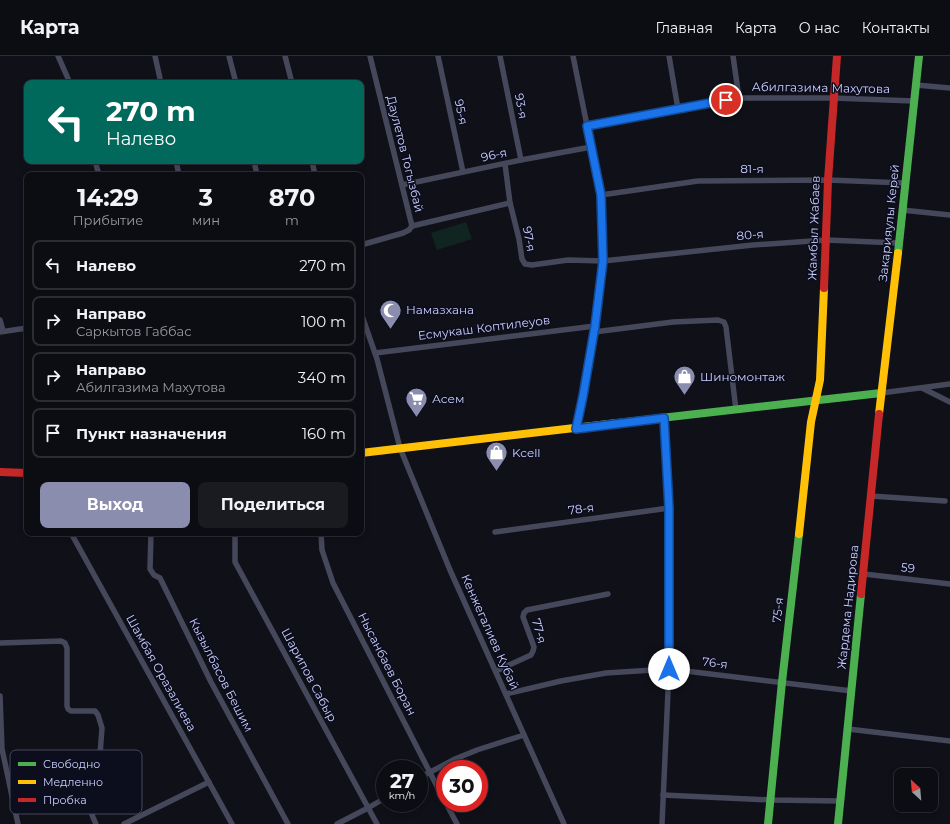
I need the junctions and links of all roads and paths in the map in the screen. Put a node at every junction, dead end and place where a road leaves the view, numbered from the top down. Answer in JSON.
{"nodes":[{"id":1,"x":58,"y":56,"type":"edge"},
{"id":2,"x":155,"y":56,"type":"edge"},
{"id":3,"x":229,"y":56,"type":"edge"},
{"id":4,"x":286,"y":56,"type":"edge"},
{"id":5,"x":370,"y":56,"type":"edge"},
{"id":6,"x":438,"y":56,"type":"edge"},
{"id":7,"x":500,"y":56,"type":"edge"},
{"id":8,"x":573,"y":56,"type":"edge"},
{"id":9,"x":669,"y":56,"type":"edge"},
{"id":10,"x":734,"y":56,"type":"edge"},
{"id":11,"x":837,"y":56,"type":"edge"},
{"id":12,"x":918,"y":56,"type":"edge"},
{"id":13,"x":69,"y":80,"type":"edge"},
{"id":14,"x":160,"y":80,"type":"edge"},
{"id":15,"x":235,"y":80,"type":"edge"},
{"id":16,"x":291,"y":80,"type":"edge"},
{"id":17,"x":916,"y":85,"type":"junction"},
{"id":18,"x":950,"y":88,"type":"edge"},
{"id":19,"x":739,"y":98,"type":"junction"},
{"id":20,"x":834,"y":98,"type":"junction"},
{"id":21,"x":914,"y":101,"type":"junction"},
{"id":22,"x":678,"y":109,"type":"junction"},
{"id":23,"x":587,"y":126,"type":"junction"},
{"id":24,"x":591,"y":147,"type":"junction"},
{"id":25,"x":521,"y":160,"type":"junction"},
{"id":26,"x":505,"y":164,"type":"junction"},
{"id":27,"x":463,"y":172,"type":"junction"},
{"id":28,"x":828,"y":180,"type":"junction"},
{"id":29,"x":905,"y":183,"type":"junction"},
{"id":30,"x":402,"y":185,"type":"junction"},
{"id":31,"x":601,"y":195,"type":"junction"},
{"id":32,"x":510,"y":203,"type":"junction"},
{"id":33,"x":902,"y":210,"type":"junction"},
{"id":34,"x":950,"y":215,"type":"edge"},
{"id":35,"x":412,"y":226,"type":"junction"},
{"id":36,"x":826,"y":240,"type":"junction"},
{"id":37,"x":899,"y":243,"type":"junction"},
{"id":38,"x":364,"y":244,"type":"edge"},
{"id":39,"x":603,"y":261,"type":"junction"},
{"id":40,"x":0,"y":320,"type":"edge"},
{"id":41,"x":364,"y":322,"type":"edge"},
{"id":42,"x":24,"y":328,"type":"edge"},
{"id":43,"x":595,"y":329,"type":"junction"},
{"id":44,"x":2,"y":331,"type":"edge"},
{"id":45,"x":375,"y":353,"type":"junction"},
{"id":46,"x":950,"y":384,"type":"edge"},
{"id":47,"x":922,"y":388,"type":"junction"},
{"id":48,"x":881,"y":393,"type":"junction"},
{"id":49,"x":816,"y":400,"type":"junction"},
{"id":50,"x":950,"y":402,"type":"edge"},
{"id":51,"x":736,"y":410,"type":"junction"},
{"id":52,"x":664,"y":418,"type":"junction"},
{"id":53,"x":576,"y":429,"type":"junction"},
{"id":54,"x":400,"y":448,"type":"junction"},
{"id":55,"x":364,"y":453,"type":"edge"},
{"id":56,"x":0,"y":472,"type":"edge"},
{"id":57,"x":24,"y":472,"type":"edge"},
{"id":58,"x":871,"y":496,"type":"junction"},
{"id":59,"x":945,"y":501,"type":"dead end"},
{"id":60,"x":669,"y":508,"type":"junction"},
{"id":61,"x":495,"y":532,"type":"dead end"},
{"id":62,"x":73,"y":536,"type":"edge"},
{"id":63,"x":151,"y":536,"type":"edge"},
{"id":64,"x":235,"y":536,"type":"edge"},
{"id":65,"x":321,"y":536,"type":"edge"},
{"id":66,"x":864,"y":574,"type":"junction"},
{"id":67,"x":950,"y":584,"type":"edge"},
{"id":68,"x":608,"y":594,"type":"dead end"},
{"id":69,"x":0,"y":643,"type":"edge"},
{"id":70,"x":669,"y":669,"type":"junction"},
{"id":71,"x":496,"y":671,"type":"junction"},
{"id":72,"x":782,"y":682,"type":"junction"},
{"id":73,"x":852,"y":691,"type":"junction"},
{"id":74,"x":506,"y":694,"type":"junction"},
{"id":75,"x":0,"y":696,"type":"edge"},
{"id":76,"x":848,"y":729,"type":"junction"},
{"id":77,"x":524,"y":735,"type":"junction"},
{"id":78,"x":950,"y":741,"type":"edge"},
{"id":79,"x":100,"y":750,"type":"edge"},
{"id":80,"x":430,"y":772,"type":"junction"},
{"id":81,"x":209,"y":782,"type":"junction"},
{"id":82,"x":436,"y":784,"type":"edge"},
{"id":83,"x":10,"y":786,"type":"edge"},
{"id":84,"x":663,"y":795,"type":"junction"},
{"id":85,"x":771,"y":800,"type":"junction"},
{"id":86,"x":840,"y":801,"type":"junction"},
{"id":87,"x":376,"y":803,"type":"edge"},
{"id":88,"x":368,"y":808,"type":"junction"},
{"id":89,"x":450,"y":812,"type":"edge"},
{"id":90,"x":16,"y":814,"type":"edge"},
{"id":91,"x":92,"y":814,"type":"edge"},
{"id":92,"x":18,"y":824,"type":"edge"},
{"id":93,"x":96,"y":824,"type":"edge"},
{"id":94,"x":124,"y":824,"type":"edge"},
{"id":95,"x":232,"y":824,"type":"edge"},
{"id":96,"x":288,"y":824,"type":"edge"},
{"id":97,"x":338,"y":824,"type":"edge"},
{"id":98,"x":377,"y":824,"type":"edge"},
{"id":99,"x":457,"y":824,"type":"edge"},
{"id":100,"x":564,"y":824,"type":"edge"},
{"id":101,"x":662,"y":824,"type":"edge"},
{"id":102,"x":768,"y":824,"type":"edge"},
{"id":103,"x":838,"y":824,"type":"edge"}],
"edges":[{"from":1,"to":13,"type":"street"},
{"from":2,"to":14,"type":"street"},
{"from":3,"to":15,"type":"street"},
{"from":4,"to":16,"type":"street"},
{"from":5,"to":30,"type":"street","name":"Даулетов Тогызбай"},
{"from":6,"to":27,"type":"street","name":"95-я"},
{"from":7,"to":25,"type":"street","name":"93-я"},
{"from":8,"to":23,"type":"street"},
{"from":9,"to":22,"type":"street"},
{"from":10,"to":19,"type":"street"},
{"from":11,"to":20,"type":"main road","name":"Жамбыл Жабаев"},
{"from":12,"to":17,"type":"main road","name":"Закарияулы Керей"},
{"from":17,"to":18,"type":"street"},
{"from":17,"to":21,"type":"main road","name":"Закарияулы Керей"},
{"from":19,"to":20,"type":"street","name":"Абилгазима Махутова"},
{"from":19,"to":22,"type":"street","name":"Абилгазима Махутова"},
{"from":20,"to":21,"type":"street","name":"Абилгазима Махутова"},
{"from":20,"to":28,"type":"main road","name":"Жамбыл Жабаев"},
{"from":21,"to":29,"type":"main road","name":"Закарияулы Керей"},
{"from":22,"to":23,"type":"street","name":"Абилгазима Махутова"},
{"from":23,"to":24,"type":"street"},
{"from":24,"to":25,"type":"street","name":"96-я"},
{"from":24,"to":31,"type":"street"},
{"from":25,"to":26,"type":"street","name":"96-я"},
{"from":26,"to":27,"type":"street","name":"96-я"},
{"from":26,"to":32,"type":"street","name":"97-я"},
{"from":27,"to":30,"type":"street","name":"96-я"},
{"from":28,"to":29,"type":"street","name":"81-я"},
{"from":28,"to":31,"type":"street","name":"81-я"},
{"from":28,"to":36,"type":"main road","name":"Жамбыл Жабаев"},
{"from":29,"to":33,"type":"main road","name":"Закарияулы Керей"},
{"from":30,"to":35,"type":"street","name":"Даулетов Тогызбай"},
{"from":31,"to":39,"type":"street"},
{"from":32,"to":35,"type":"street"},
{"from":32,"to":39,"type":"street","name":"97-я"},
{"from":33,"to":34,"type":"street"},
{"from":33,"to":37,"type":"main road","name":"Закарияулы Керей"},
{"from":35,"to":38,"type":"street","name":"Даулетов Тогызбай"},
{"from":36,"to":37,"type":"street","name":"80-я"},
{"from":36,"to":39,"type":"street","name":"80-я"},
{"from":36,"to":49,"type":"main road","name":"Жамбыл Жабаев"},
{"from":37,"to":48,"type":"main road","name":"Закарияулы Керей"},
{"from":39,"to":43,"type":"street"},
{"from":40,"to":44,"type":"street"},
{"from":41,"to":45,"type":"street","name":"Кенжегалиев Кубай"},
{"from":42,"to":44,"type":"street"},
{"from":43,"to":45,"type":"street","name":"Есмукаш Коптилеуов"},
{"from":43,"to":51,"type":"street","name":"Есмукаш Коптилеуов"},
{"from":43,"to":53,"type":"street"},
{"from":45,"to":54,"type":"street","name":"Кенжегалиев Кубай"},
{"from":46,"to":47,"type":"street"},
{"from":47,"to":48,"type":"street"},
{"from":47,"to":50,"type":"street"},
{"from":48,"to":49,"type":"main road"},
{"from":48,"to":58,"type":"main road","name":"Жардема Надирова"},
{"from":49,"to":51,"type":"main road"},
{"from":49,"to":72,"type":"main road","name":"75-я"},
{"from":51,"to":52,"type":"main road"},
{"from":52,"to":53,"type":"main road"},
{"from":52,"to":60,"type":"street"},
{"from":53,"to":54,"type":"main road"},
{"from":54,"to":55,"type":"main road"},
{"from":54,"to":71,"type":"street","name":"Кенжегалиев Кубай"},
{"from":56,"to":57,"type":"main road"},
{"from":58,"to":59,"type":"street"},
{"from":58,"to":66,"type":"main road","name":"Жардема Надирова"},
{"from":60,"to":61,"type":"street","name":"78-я"},
{"from":60,"to":70,"type":"street"},
{"from":62,"to":81,"type":"street","name":"Шамбая Оразалиева"},
{"from":63,"to":96,"type":"street","name":"Кызылбасов Бешим"},
{"from":64,"to":88,"type":"street","name":"Шарипов Сабыр"},
{"from":65,"to":80,"type":"street","name":"Нысанбаев Боран"},
{"from":66,"to":67,"type":"street","name":"59"},
{"from":66,"to":73,"type":"main road","name":"Жардема Надирова"},
{"from":68,"to":71,"type":"street","name":"77-я"},
{"from":69,"to":79,"type":"street"},
{"from":70,"to":72,"type":"street","name":"76-я"},
{"from":70,"to":74,"type":"street","name":"76-я"},
{"from":70,"to":84,"type":"street"},
{"from":71,"to":74,"type":"street","name":"Кенжегалиев Кубай"},
{"from":72,"to":73,"type":"street","name":"76-я"},
{"from":72,"to":85,"type":"main road","name":"75-я"},
{"from":73,"to":76,"type":"main road","name":"Жардема Надирова"},
{"from":74,"to":77,"type":"street","name":"Кенжегалиев Кубай"},
{"from":75,"to":83,"type":"street"},
{"from":76,"to":78,"type":"street"},
{"from":76,"to":86,"type":"main road","name":"Жардема Надирова"},
{"from":77,"to":80,"type":"street"},
{"from":77,"to":100,"type":"street","name":"Кенжегалиев Кубай"},
{"from":80,"to":82,"type":"street","name":"Нысанбаев Боран"},
{"from":81,"to":94,"type":"street"},
{"from":81,"to":95,"type":"street","name":"Шамбая Оразалиева"},
{"from":84,"to":85,"type":"street"},
{"from":84,"to":101,"type":"street"},
{"from":85,"to":86,"type":"street"},
{"from":85,"to":102,"type":"main road","name":"75-я"},
{"from":86,"to":103,"type":"main road","name":"Жардема Надирова"},
{"from":87,"to":88,"type":"street"},
{"from":88,"to":97,"type":"street"},
{"from":88,"to":98,"type":"street","name":"Шарипов Сабыр"},
{"from":89,"to":99,"type":"street","name":"Нысанбаев Боран"},
{"from":90,"to":92,"type":"street"},
{"from":91,"to":93,"type":"street"}]}
